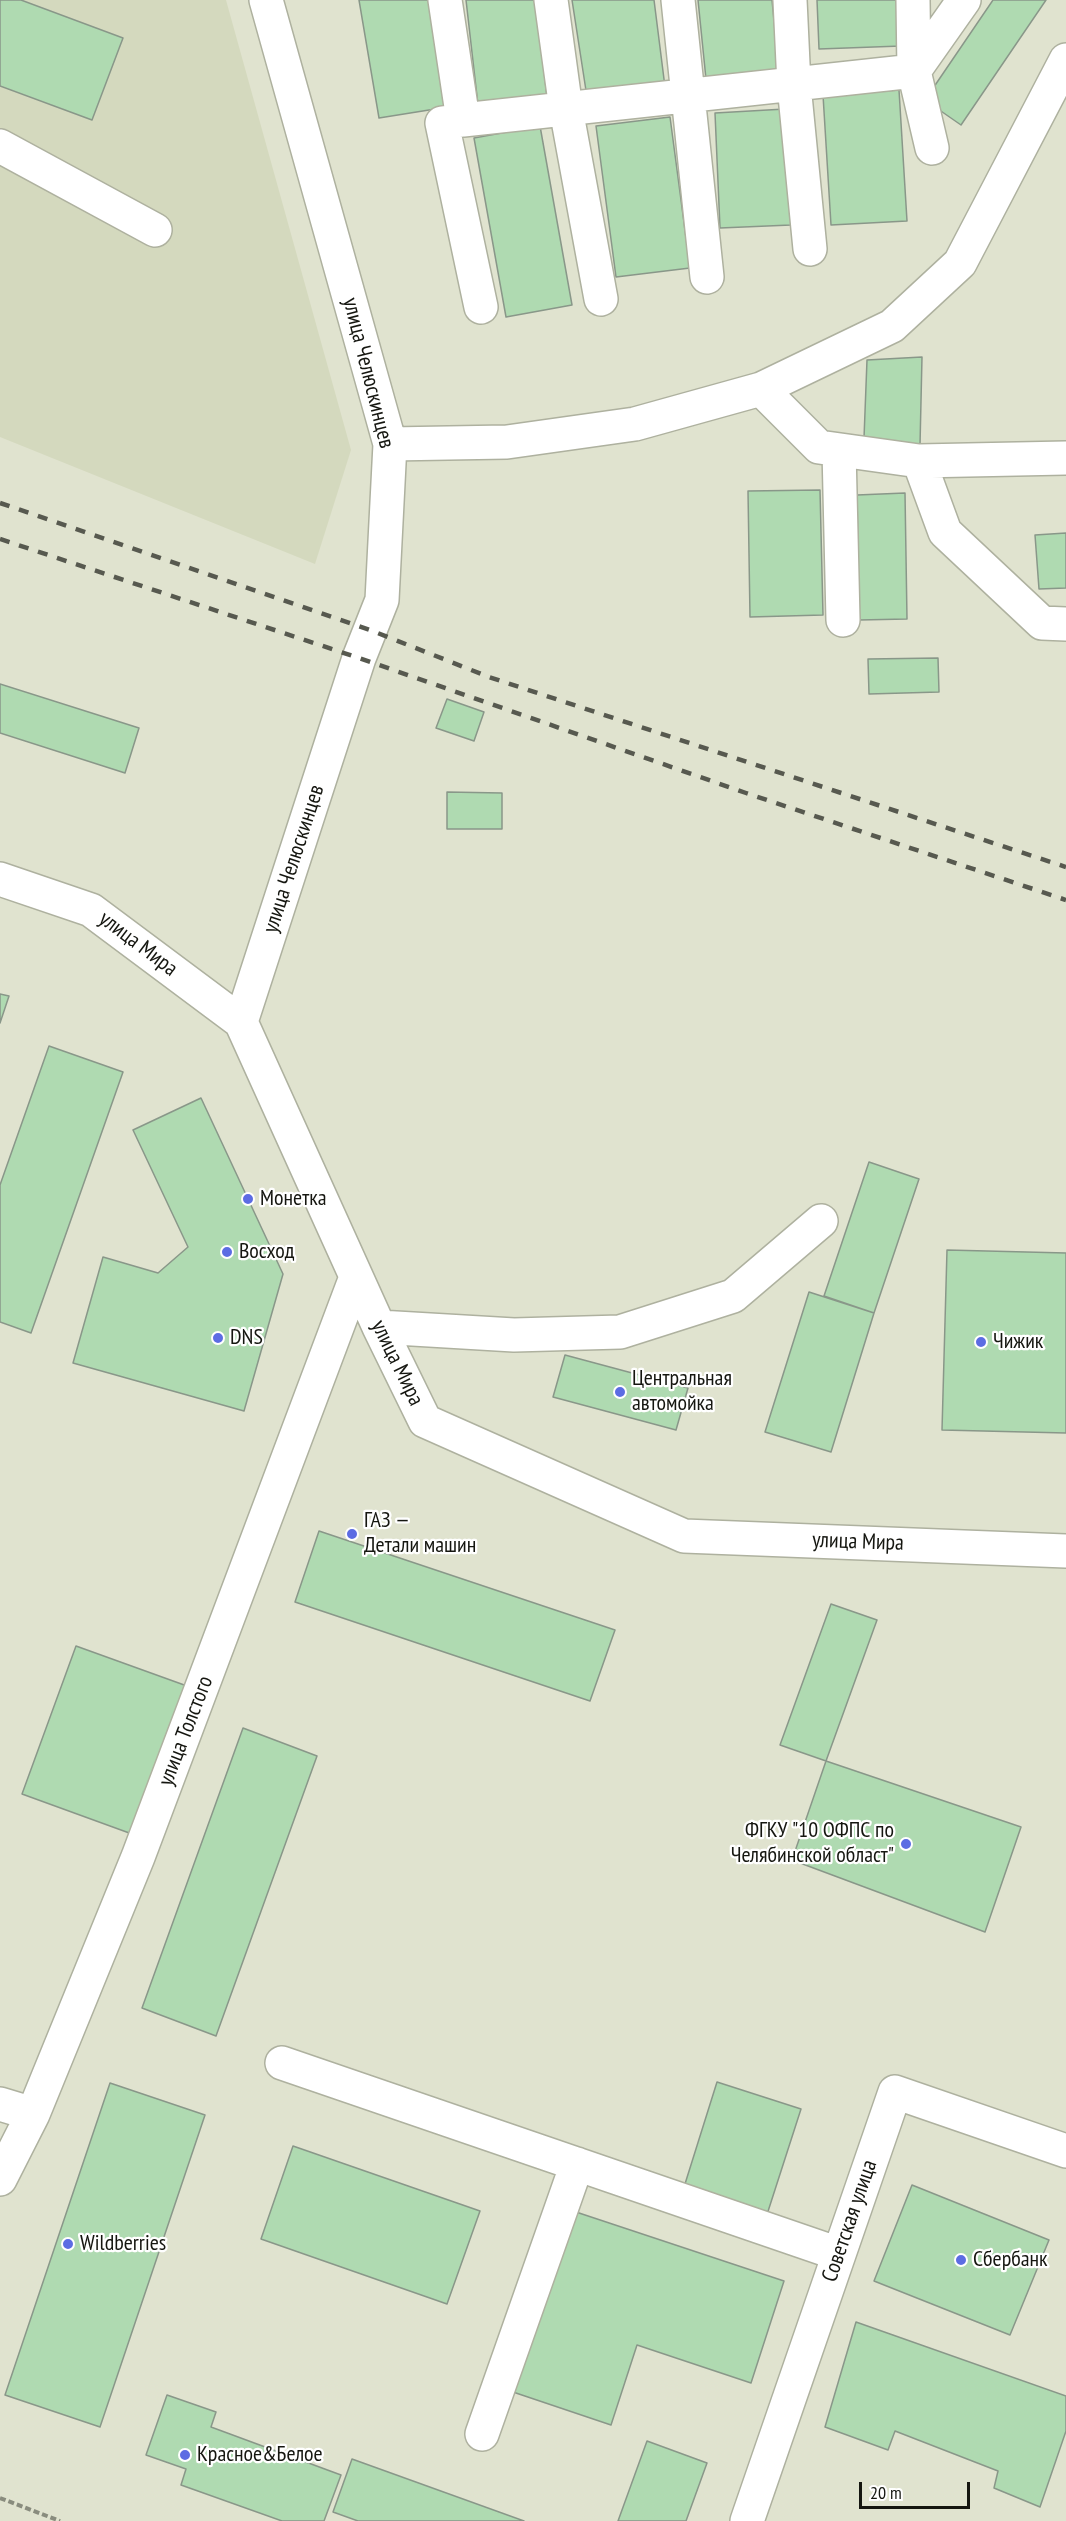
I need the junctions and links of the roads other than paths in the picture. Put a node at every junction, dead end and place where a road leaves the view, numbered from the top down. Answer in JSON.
{"nodes":[{"id":1,"x":266,"y":0,"type":"edge"},
{"id":2,"x":445,"y":0,"type":"edge"},
{"id":3,"x":551,"y":0,"type":"edge"},
{"id":4,"x":678,"y":0,"type":"edge"},
{"id":5,"x":790,"y":0,"type":"edge"},
{"id":6,"x":913,"y":0,"type":"edge"},
{"id":7,"x":964,"y":0,"type":"edge"},
{"id":8,"x":1066,"y":60,"type":"edge"},
{"id":9,"x":914,"y":71,"type":"junction"},
{"id":10,"x":794,"y":85,"type":"junction"},
{"id":11,"x":690,"y":96,"type":"junction"},
{"id":12,"x":566,"y":109,"type":"junction"},
{"id":13,"x":463,"y":120,"type":"junction"},
{"id":14,"x":0,"y":146,"type":"edge"},
{"id":15,"x":932,"y":148,"type":"dead end"},
{"id":16,"x":156,"y":230,"type":"dead end"},
{"id":17,"x":810,"y":249,"type":"dead end"},
{"id":18,"x":707,"y":277,"type":"dead end"},
{"id":19,"x":601,"y":299,"type":"dead end"},
{"id":20,"x":481,"y":308,"type":"dead end"},
{"id":21,"x":761,"y":389,"type":"junction"},
{"id":22,"x":390,"y":444,"type":"junction"},
{"id":23,"x":839,"y":450,"type":"junction"},
{"id":24,"x":1066,"y":458,"type":"edge"},
{"id":25,"x":919,"y":461,"type":"junction"},
{"id":26,"x":843,"y":620,"type":"dead end"},
{"id":27,"x":1066,"y":624,"type":"edge"},
{"id":28,"x":0,"y":879,"type":"edge"},
{"id":29,"x":241,"y":1022,"type":"junction"},
{"id":30,"x":821,"y":1221,"type":"dead end"},
{"id":31,"x":356,"y":1277,"type":"junction"},
{"id":32,"x":379,"y":1327,"type":"junction"},
{"id":33,"x":1066,"y":1551,"type":"edge"},
{"id":34,"x":282,"y":2063,"type":"dead end"},
{"id":35,"x":0,"y":2104,"type":"edge"},
{"id":36,"x":33,"y":2114,"type":"junction"},
{"id":37,"x":1066,"y":2151,"type":"edge"},
{"id":38,"x":577,"y":2164,"type":"junction"},
{"id":39,"x":0,"y":2180,"type":"edge"},
{"id":40,"x":839,"y":2254,"type":"junction"},
{"id":41,"x":482,"y":2434,"type":"dead end"},
{"id":42,"x":747,"y":2521,"type":"edge"}],
"edges":[{"from":1,"to":22,"type":"street","name":"улица Челюскинцев"},
{"from":2,"to":13,"type":"street"},
{"from":3,"to":12,"type":"street"},
{"from":4,"to":11,"type":"street"},
{"from":5,"to":10,"type":"street"},
{"from":6,"to":9,"type":"street"},
{"from":7,"to":9,"type":"street"},
{"from":8,"to":21,"type":"street"},
{"from":9,"to":10,"type":"street"},
{"from":9,"to":15,"type":"street"},
{"from":10,"to":11,"type":"street"},
{"from":10,"to":17,"type":"street"},
{"from":11,"to":12,"type":"street"},
{"from":11,"to":18,"type":"street"},
{"from":12,"to":13,"type":"street"},
{"from":12,"to":19,"type":"street"},
{"from":13,"to":20,"type":"street"},
{"from":14,"to":16,"type":"street"},
{"from":21,"to":22,"type":"street"},
{"from":21,"to":23,"type":"street"},
{"from":22,"to":29,"type":"street","name":"улица Челюскинцев"},
{"from":23,"to":25,"type":"street"},
{"from":23,"to":26,"type":"street"},
{"from":24,"to":25,"type":"street"},
{"from":25,"to":27,"type":"street"},
{"from":28,"to":29,"type":"street","name":"улица Мира"},
{"from":29,"to":31,"type":"street","name":"улица Мира"},
{"from":30,"to":32,"type":"street"},
{"from":31,"to":32,"type":"street","name":"улица Мира"},
{"from":31,"to":36,"type":"street","name":"улица Толстого"},
{"from":32,"to":33,"type":"street","name":"улица Мира"},
{"from":34,"to":38,"type":"street"},
{"from":35,"to":36,"type":"street"},
{"from":36,"to":39,"type":"street","name":"улица Толстого"},
{"from":37,"to":40,"type":"street","name":"Советская улица"},
{"from":38,"to":40,"type":"street"},
{"from":38,"to":41,"type":"street"},
{"from":40,"to":42,"type":"street","name":"Советская улица"}]}
